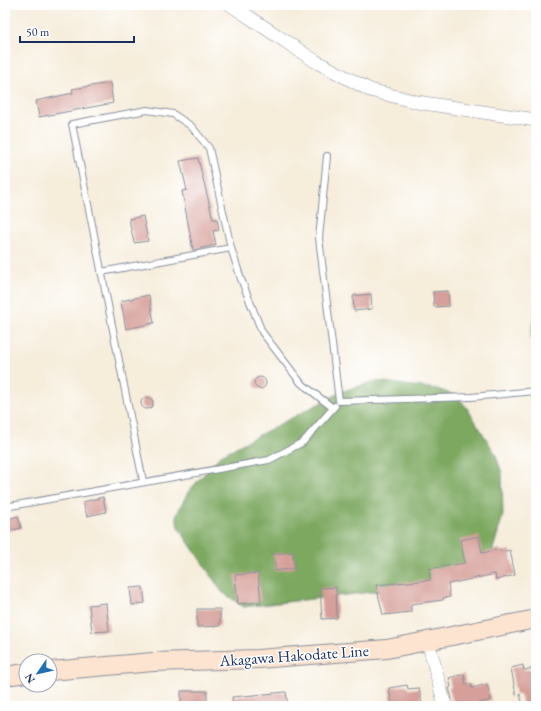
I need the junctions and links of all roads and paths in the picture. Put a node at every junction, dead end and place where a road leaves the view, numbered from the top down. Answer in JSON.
{"nodes":[{"id":1,"x":231,"y":5,"type":"edge"},
{"id":2,"x":536,"y":120,"type":"edge"},
{"id":3,"x":327,"y":156,"type":"dead end"},
{"id":4,"x":231,"y":248,"type":"junction"},
{"id":5,"x":101,"y":272,"type":"junction"},
{"id":6,"x":536,"y":391,"type":"edge"},
{"id":7,"x":339,"y":401,"type":"junction"},
{"id":8,"x":333,"y":408,"type":"junction"},
{"id":9,"x":143,"y":481,"type":"junction"},
{"id":10,"x":5,"y":507,"type":"edge"},
{"id":11,"x":536,"y":619,"type":"edge"},
{"id":12,"x":428,"y":641,"type":"junction"},
{"id":13,"x":58,"y":670,"type":"edge"},
{"id":14,"x":18,"y":674,"type":"edge"},
{"id":15,"x":5,"y":676,"type":"edge"},
{"id":16,"x":445,"y":706,"type":"edge"}],
"edges":[{"from":1,"to":2,"type":"street"},
{"from":3,"to":7,"type":"lane"},
{"from":4,"to":5,"type":"lane"},
{"from":4,"to":5,"type":"lane"},
{"from":4,"to":8,"type":"lane"},
{"from":5,"to":9,"type":"lane"},
{"from":6,"to":7,"type":"lane"},
{"from":7,"to":8,"type":"lane"},
{"from":8,"to":9,"type":"lane"},
{"from":9,"to":10,"type":"lane"},
{"from":11,"to":12,"type":"main road","name":"Akagawa Hakodate Line"},
{"from":12,"to":13,"type":"main road","name":"Akagawa Hakodate Line"},
{"from":12,"to":16,"type":"street"},
{"from":14,"to":15,"type":"main road"}]}
